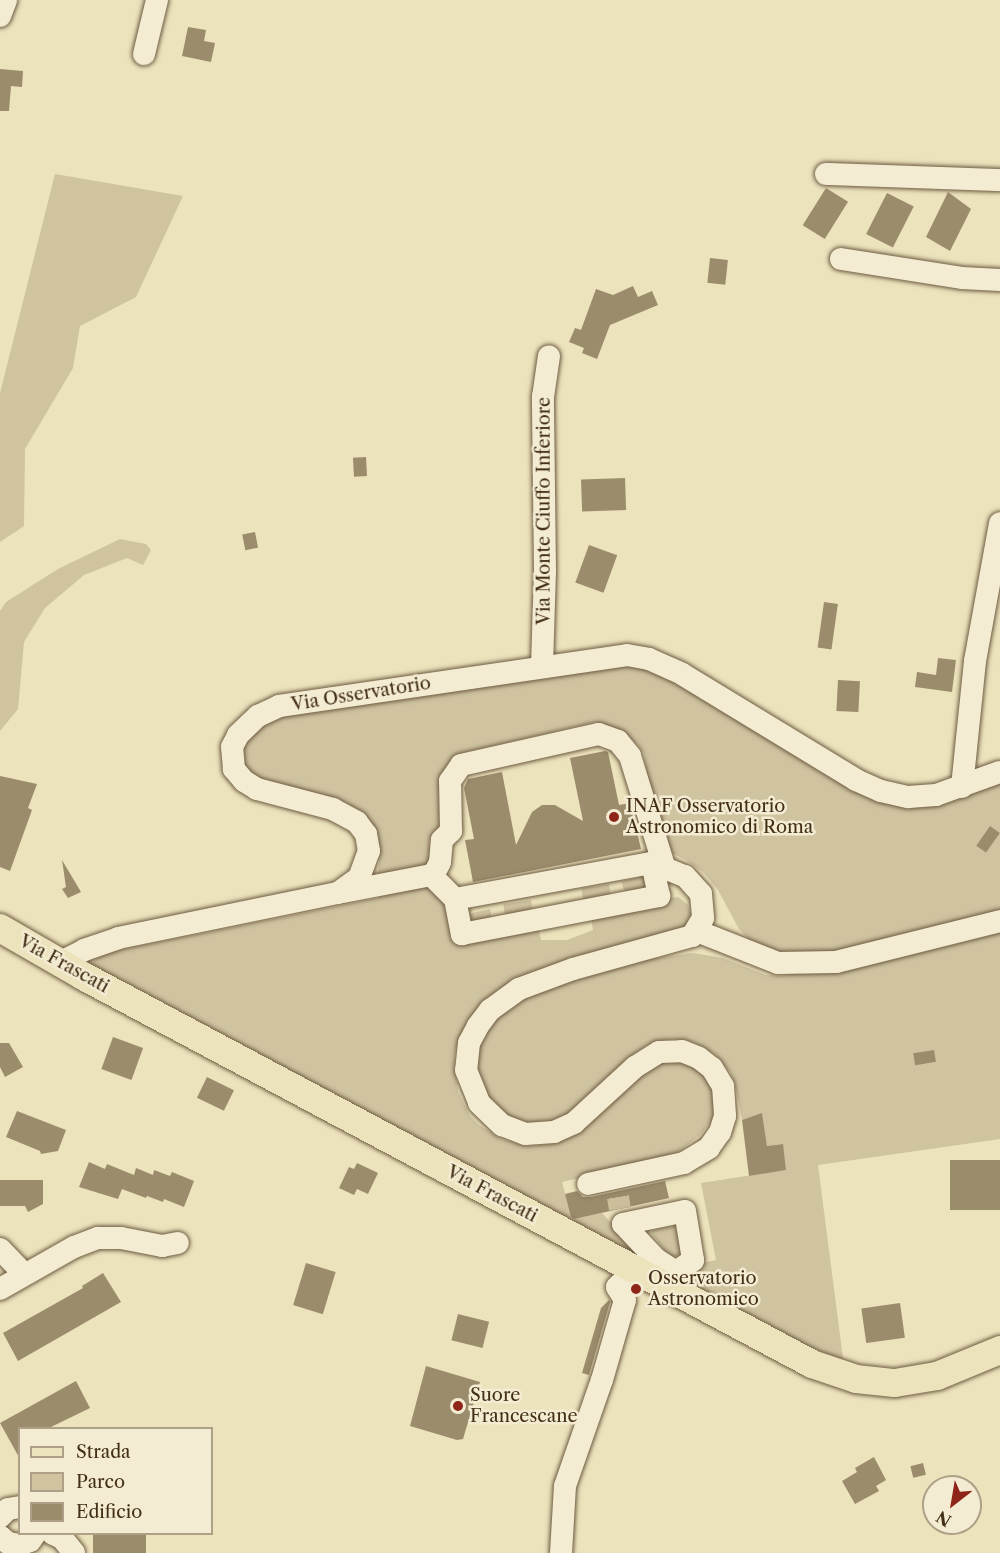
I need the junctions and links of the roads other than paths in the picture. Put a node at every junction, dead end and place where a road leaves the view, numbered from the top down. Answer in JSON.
{"nodes":[{"id":1,"x":6,"y":0,"type":"edge"},
{"id":2,"x":157,"y":0,"type":"edge"},
{"id":3,"x":0,"y":16,"type":"edge"},
{"id":4,"x":144,"y":54,"type":"dead end"},
{"id":5,"x":826,"y":174,"type":"dead end"},
{"id":6,"x":1000,"y":180,"type":"edge"},
{"id":7,"x":841,"y":259,"type":"dead end"},
{"id":8,"x":1000,"y":280,"type":"edge"},
{"id":9,"x":549,"y":356,"type":"dead end"},
{"id":10,"x":1000,"y":523,"type":"edge"},
{"id":11,"x":542,"y":666,"type":"junction"},
{"id":12,"x":1000,"y":772,"type":"edge"},
{"id":13,"x":963,"y":787,"type":"junction"},
{"id":14,"x":658,"y":864,"type":"junction"},
{"id":15,"x":431,"y":875,"type":"junction"},
{"id":16,"x":556,"y":881,"type":"junction"},
{"id":17,"x":338,"y":893,"type":"junction"},
{"id":18,"x":455,"y":899,"type":"junction"},
{"id":19,"x":562,"y":914,"type":"junction"},
{"id":20,"x":1000,"y":921,"type":"edge"},
{"id":21,"x":0,"y":928,"type":"edge"},
{"id":22,"x":697,"y":931,"type":"junction"},
{"id":23,"x":59,"y":963,"type":"junction"},
{"id":24,"x":588,"y":1184,"type":"dead end"},
{"id":25,"x":619,"y":1202,"type":"junction"},
{"id":26,"x":178,"y":1243,"type":"dead end"},
{"id":27,"x":0,"y":1249,"type":"edge"},
{"id":28,"x":634,"y":1270,"type":"junction"},
{"id":29,"x":24,"y":1274,"type":"junction"},
{"id":30,"x":676,"y":1282,"type":"junction"},
{"id":31,"x":0,"y":1289,"type":"edge"},
{"id":32,"x":1000,"y":1350,"type":"edge"},
{"id":33,"x":18,"y":1492,"type":"edge"},
{"id":34,"x":4,"y":1507,"type":"edge"},
{"id":35,"x":57,"y":1535,"type":"edge"},
{"id":36,"x":0,"y":1536,"type":"edge"},
{"id":37,"x":29,"y":1543,"type":"edge"},
{"id":38,"x":74,"y":1553,"type":"edge"},
{"id":39,"x":561,"y":1553,"type":"edge"}],
"edges":[{"from":1,"to":3,"type":"street"},
{"from":2,"to":4,"type":"street"},
{"from":5,"to":6,"type":"street"},
{"from":7,"to":8,"type":"street"},
{"from":9,"to":11,"type":"street","name":"Via Monte Ciuffo Inferiore"},
{"from":10,"to":13,"type":"street"},
{"from":11,"to":13,"type":"street","name":"Via Osservatorio"},
{"from":11,"to":17,"type":"street","name":"Via Osservatorio"},
{"from":12,"to":13,"type":"street","name":"Via Osservatorio"},
{"from":14,"to":15,"type":"street"},
{"from":14,"to":16,"type":"street"},
{"from":14,"to":19,"type":"street"},
{"from":14,"to":22,"type":"street"},
{"from":15,"to":17,"type":"street"},
{"from":15,"to":18,"type":"street"},
{"from":16,"to":18,"type":"street"},
{"from":16,"to":19,"type":"street"},
{"from":17,"to":23,"type":"street","name":"Via Osservatorio"},
{"from":18,"to":19,"type":"street"},
{"from":20,"to":22,"type":"street"},
{"from":21,"to":23,"type":"main road","name":"Via Frascati"},
{"from":22,"to":25,"type":"street"},
{"from":23,"to":28,"type":"main road","name":"Via Frascati"},
{"from":24,"to":25,"type":"street"},
{"from":25,"to":30,"type":"street"},
{"from":25,"to":30,"type":"street"},
{"from":26,"to":29,"type":"street"},
{"from":27,"to":29,"type":"street"},
{"from":28,"to":30,"type":"main road","name":"Via Frascati"},
{"from":28,"to":39,"type":"street"},
{"from":29,"to":31,"type":"street"},
{"from":30,"to":32,"type":"main road","name":"Via Frascati"},
{"from":33,"to":34,"type":"street"},
{"from":35,"to":38,"type":"street"},
{"from":36,"to":37,"type":"street"}]}
